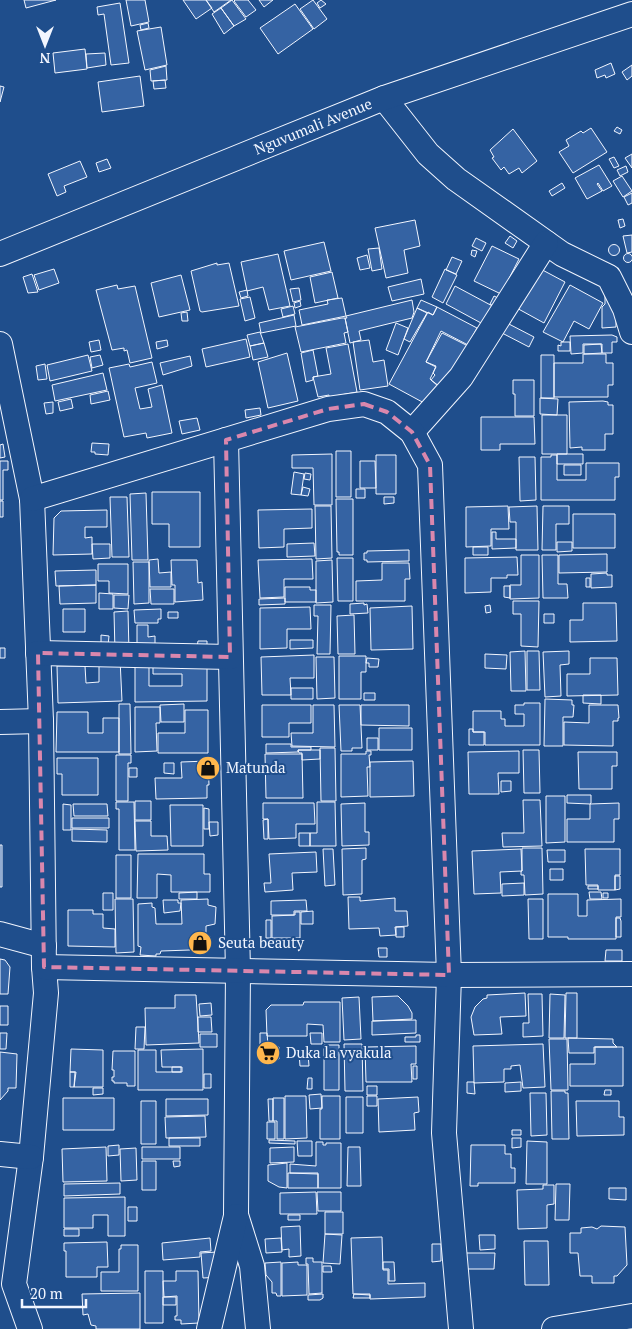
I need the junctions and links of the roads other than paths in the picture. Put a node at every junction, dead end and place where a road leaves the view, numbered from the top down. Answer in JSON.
{"nodes":[{"id":1,"x":632,"y":14,"type":"edge"},
{"id":2,"x":384,"y":98,"type":"junction"},
{"id":3,"x":546,"y":243,"type":"junction"},
{"id":4,"x":0,"y":254,"type":"edge"},
{"id":5,"x":632,"y":332,"type":"edge"},
{"id":6,"x":0,"y":344,"type":"edge"},
{"id":7,"x":412,"y":432,"type":"junction"},
{"id":8,"x":226,"y":440,"type":"junction"},
{"id":9,"x":32,"y":499,"type":"junction"},
{"id":10,"x":38,"y":653,"type":"junction"},
{"id":11,"x":230,"y":656,"type":"junction"},
{"id":12,"x":41,"y":721,"type":"junction"},
{"id":13,"x":0,"y":722,"type":"edge"},
{"id":14,"x":0,"y":934,"type":"edge"},
{"id":15,"x":44,"y":956,"type":"junction"},
{"id":16,"x":238,"y":971,"type":"junction"},
{"id":17,"x":632,"y":974,"type":"edge"},
{"id":18,"x":449,"y":975,"type":"junction"},
{"id":19,"x":0,"y":1154,"type":"edge"},
{"id":20,"x":31,"y":1157,"type":"junction"},
{"id":21,"x":236,"y":1215,"type":"junction"},
{"id":22,"x":632,"y":1316,"type":"edge"},
{"id":23,"x":30,"y":1329,"type":"edge"},
{"id":24,"x":209,"y":1329,"type":"edge"},
{"id":25,"x":258,"y":1329,"type":"edge"},
{"id":26,"x":460,"y":1329,"type":"edge"},
{"id":27,"x":554,"y":1329,"type":"edge"}],
"edges":[{"from":1,"to":2,"type":"street","name":"Nguvumali Avenue"},
{"from":2,"to":3,"type":"street"},
{"from":2,"to":4,"type":"street","name":"Nguvumali Avenue"},
{"from":3,"to":5,"type":"street"},
{"from":3,"to":7,"type":"street"},
{"from":6,"to":9,"type":"street"},
{"from":7,"to":8,"type":"street"},
{"from":7,"to":18,"type":"street"},
{"from":8,"to":9,"type":"street"},
{"from":8,"to":11,"type":"street"},
{"from":9,"to":10,"type":"street"},
{"from":10,"to":11,"type":"street"},
{"from":10,"to":12,"type":"street"},
{"from":11,"to":16,"type":"street"},
{"from":12,"to":13,"type":"street"},
{"from":12,"to":15,"type":"street"},
{"from":14,"to":15,"type":"street"},
{"from":15,"to":16,"type":"street"},
{"from":15,"to":20,"type":"street"},
{"from":16,"to":18,"type":"street"},
{"from":16,"to":21,"type":"street"},
{"from":17,"to":18,"type":"street"},
{"from":18,"to":26,"type":"street"},
{"from":19,"to":20,"type":"street"},
{"from":20,"to":23,"type":"street"},
{"from":21,"to":24,"type":"street"},
{"from":21,"to":25,"type":"street"},
{"from":22,"to":27,"type":"street"}]}
